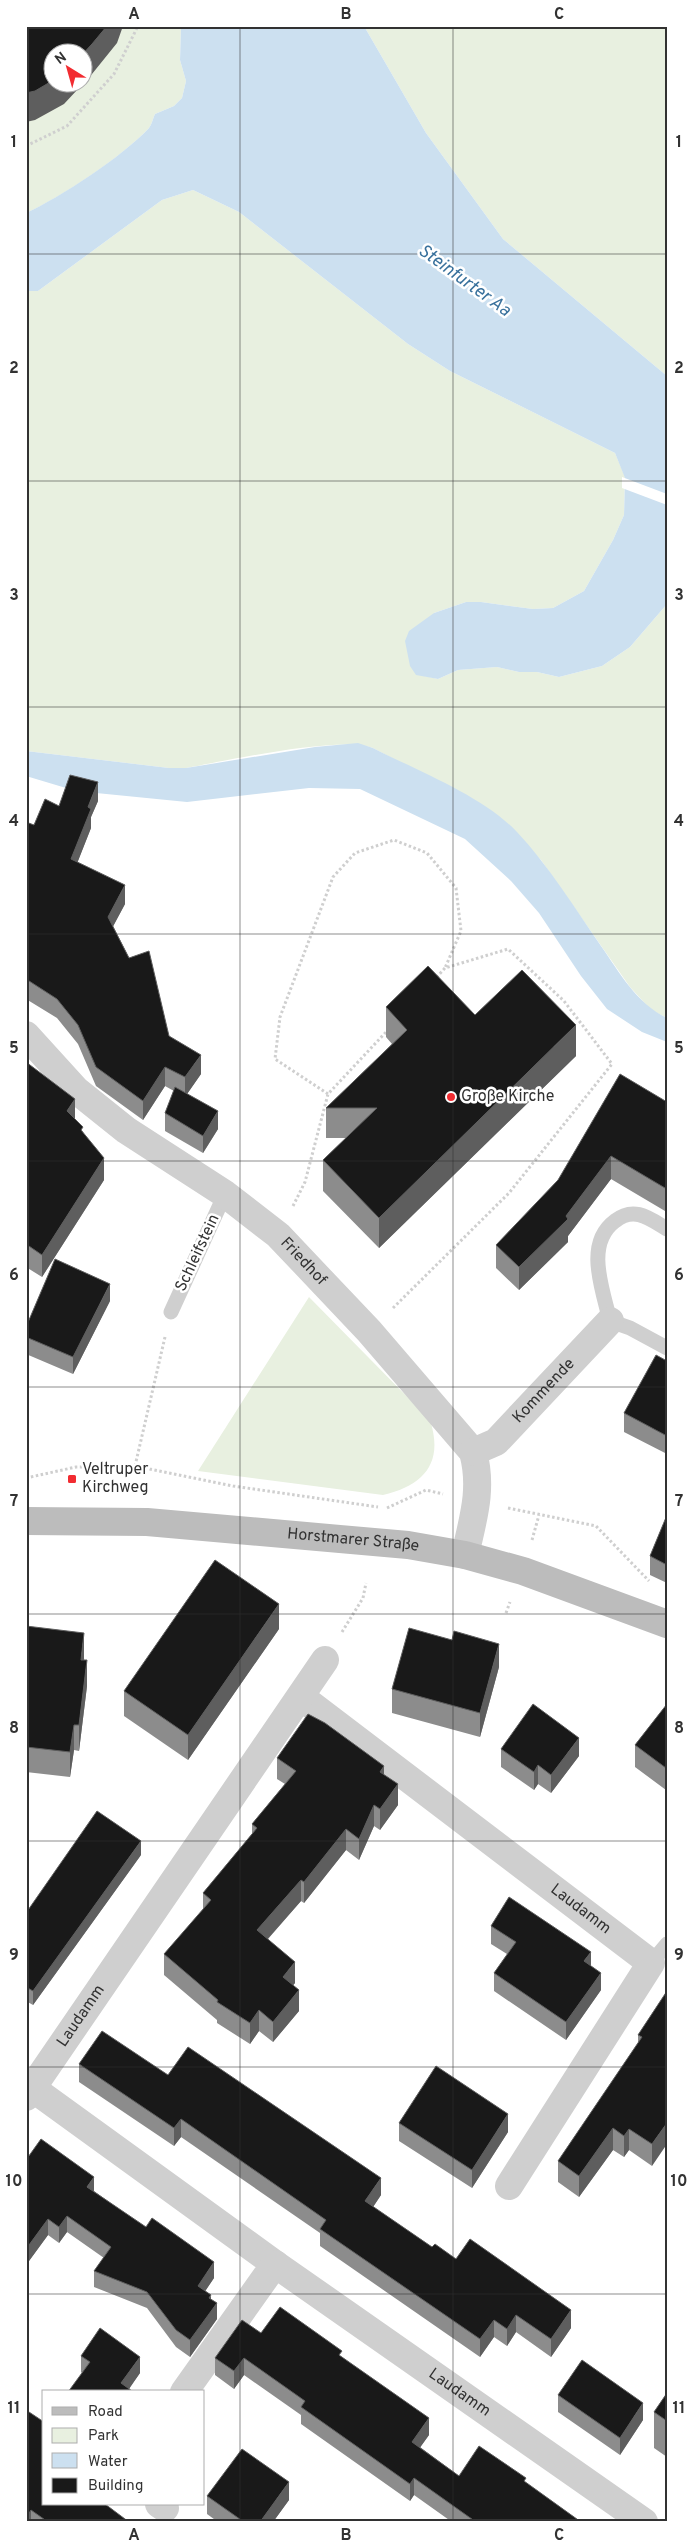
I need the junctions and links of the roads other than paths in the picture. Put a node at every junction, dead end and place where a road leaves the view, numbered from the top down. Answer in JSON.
{"nodes":[{"id":1,"x":26,"y":1035,"type":"edge"},
{"id":2,"x":225,"y":1194,"type":"junction"},
{"id":3,"x":667,"y":1229,"type":"edge"},
{"id":4,"x":171,"y":1312,"type":"road end"},
{"id":5,"x":610,"y":1321,"type":"junction"},
{"id":6,"x":667,"y":1348,"type":"edge"},
{"id":7,"x":473,"y":1452,"type":"junction"},
{"id":8,"x":26,"y":1521,"type":"edge"},
{"id":9,"x":465,"y":1555,"type":"junction"},
{"id":10,"x":667,"y":1624,"type":"edge"},
{"id":11,"x":325,"y":1660,"type":"road end"},
{"id":12,"x":301,"y":1698,"type":"junction"},
{"id":13,"x":659,"y":1954,"type":"edge"},
{"id":14,"x":29,"y":2093,"type":"edge"},
{"id":15,"x":509,"y":2186,"type":"dead end"},
{"id":16,"x":275,"y":2264,"type":"junction"},
{"id":17,"x":185,"y":2390,"type":"edge"},
{"id":18,"x":644,"y":2522,"type":"edge"}],
"edges":[{"from":1,"to":2,"type":"street","name":"Friedhof"},
{"from":2,"to":4,"type":"lane","name":"Schleifstein"},
{"from":2,"to":7,"type":"street","name":"Friedhof"},
{"from":3,"to":5,"type":"lane"},
{"from":5,"to":6,"type":"lane"},
{"from":5,"to":7,"type":"street","name":"Kommende"},
{"from":7,"to":9,"type":"street","name":"Friedhof"},
{"from":8,"to":9,"type":"main road","name":"Horstmarer Straße"},
{"from":9,"to":10,"type":"main road","name":"Horstmarer Straße"},
{"from":11,"to":12,"type":"street","name":"Laudamm"},
{"from":12,"to":13,"type":"street","name":"Laudamm"},
{"from":12,"to":14,"type":"street","name":"Laudamm"},
{"from":13,"to":15,"type":"street","name":"Laudamm"},
{"from":14,"to":16,"type":"street","name":"Laudamm"},
{"from":16,"to":17,"type":"street"},
{"from":16,"to":18,"type":"street","name":"Laudamm"}]}
